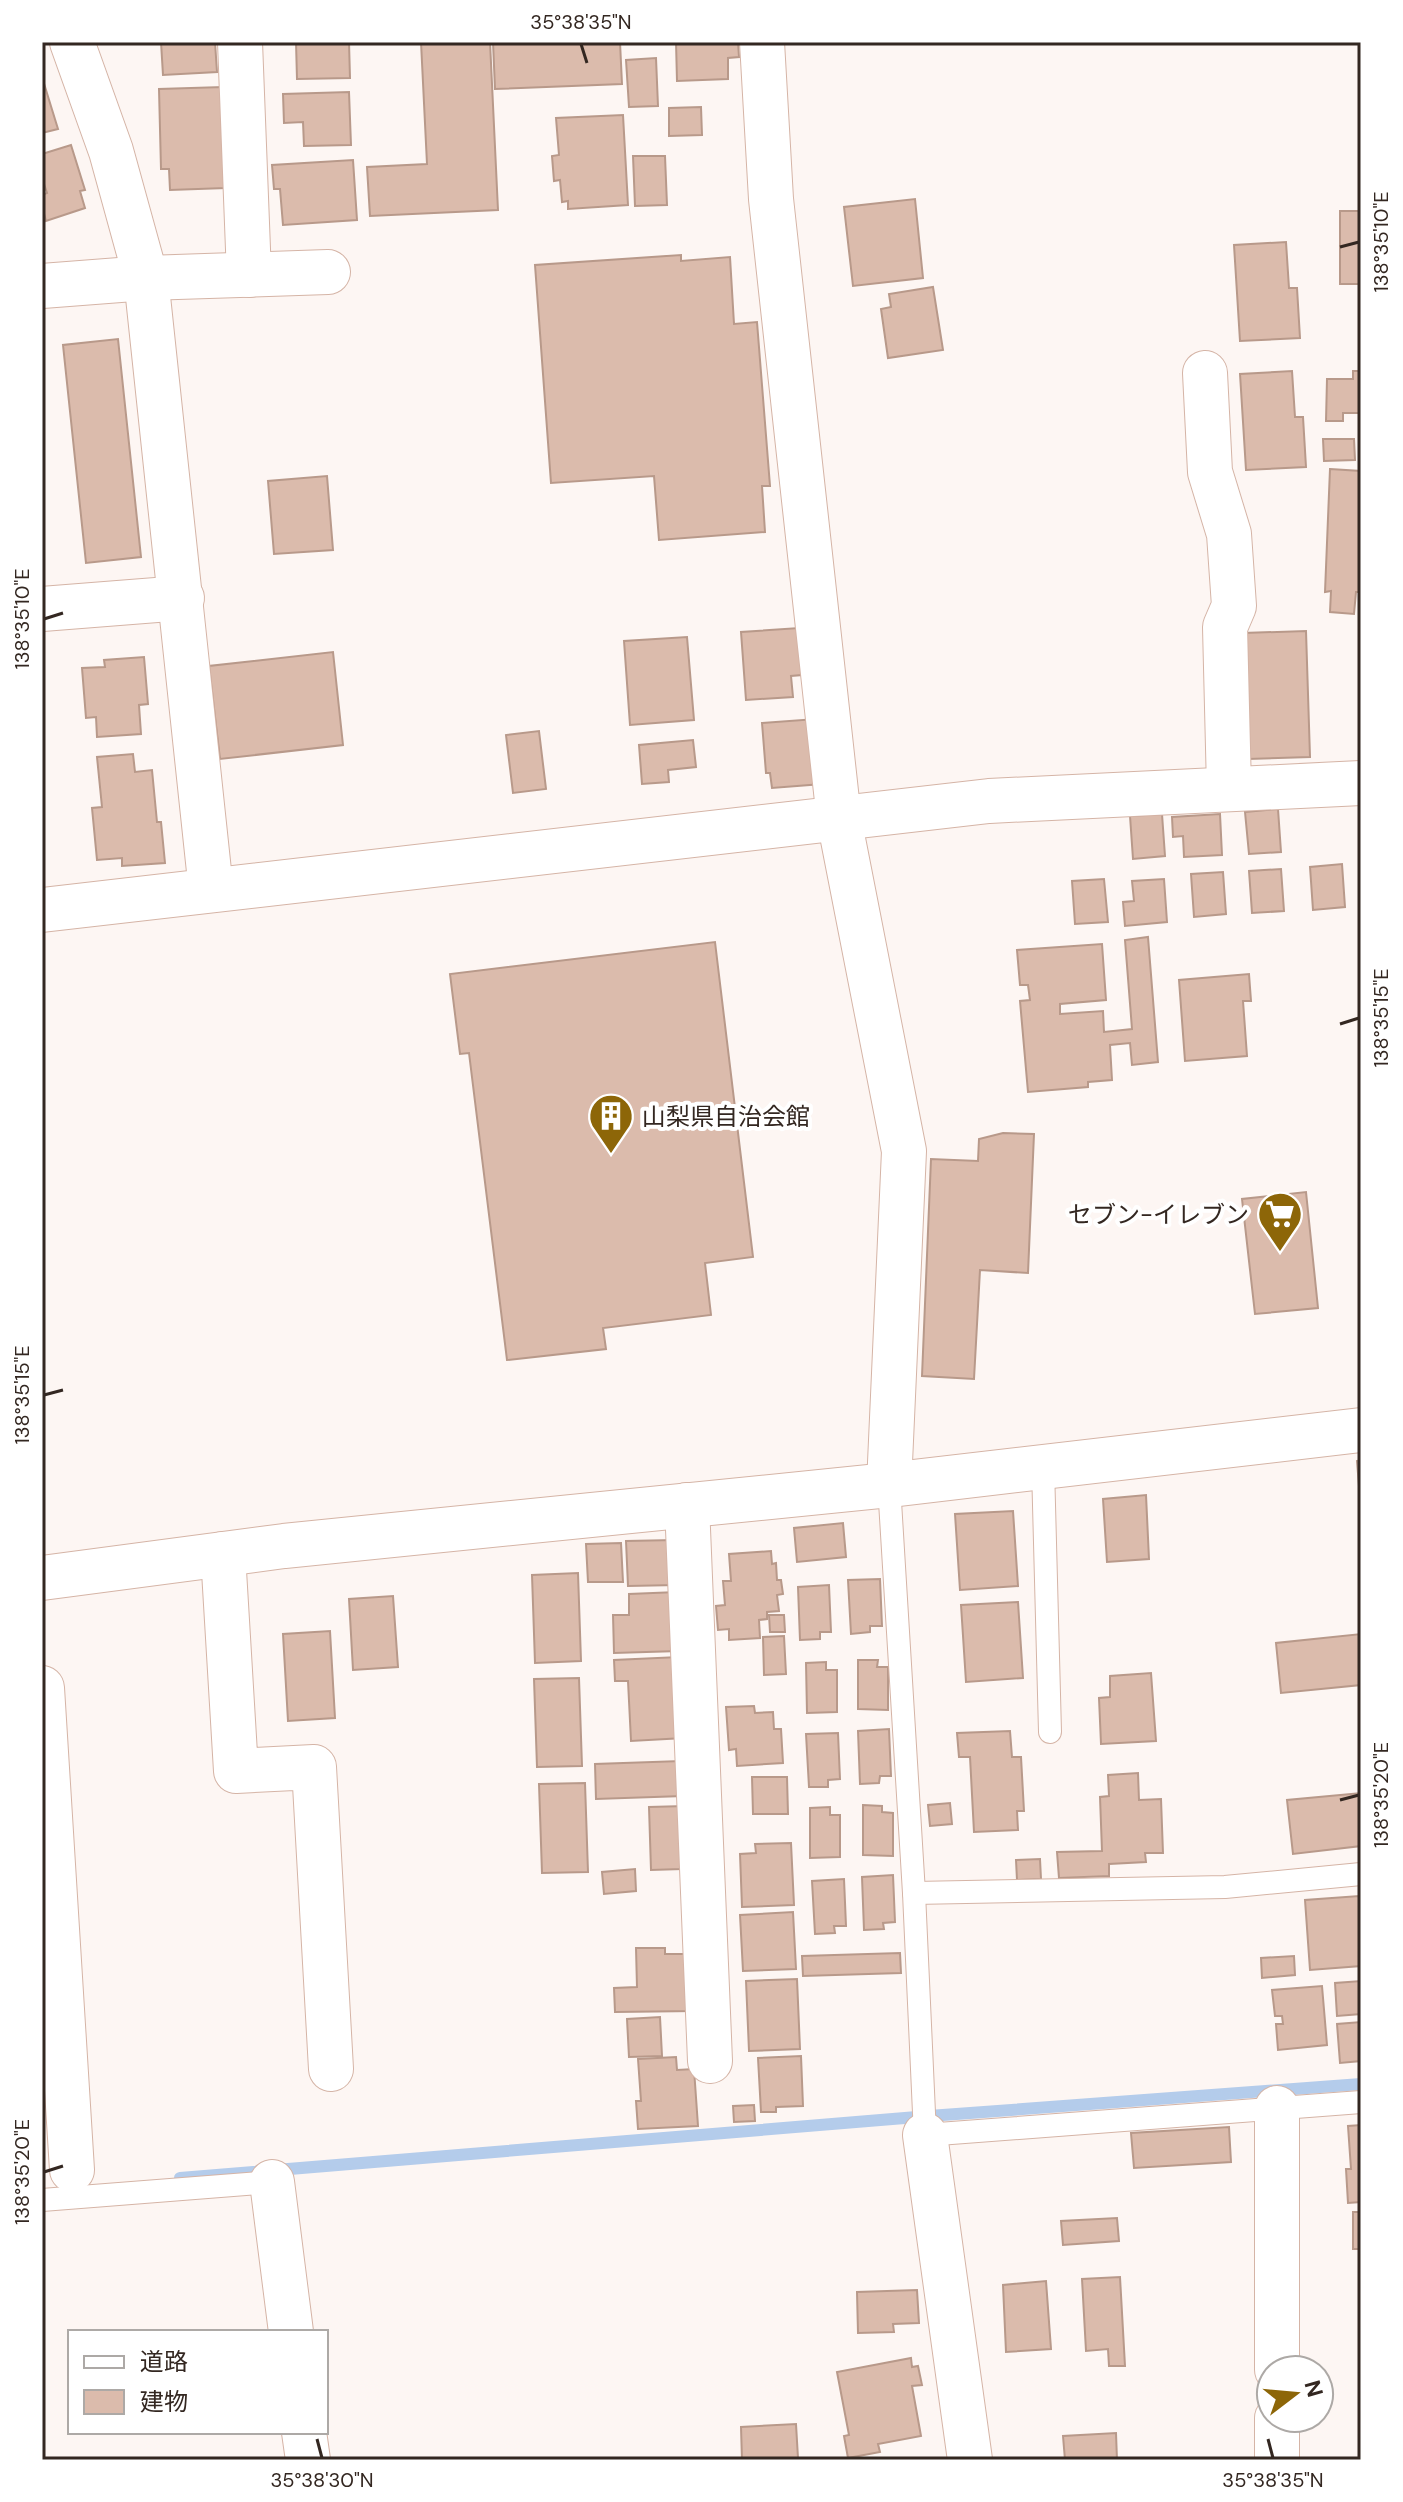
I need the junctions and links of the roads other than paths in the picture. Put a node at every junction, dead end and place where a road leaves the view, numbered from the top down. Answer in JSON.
{"nodes":[{"id":1,"x":72,"y":42,"type":"edge"},
{"id":2,"x":240,"y":42,"type":"edge"},
{"id":3,"x":762,"y":42,"type":"edge"},
{"id":4,"x":328,"y":272,"type":"dead end"},
{"id":5,"x":249,"y":275,"type":"junction"},
{"id":6,"x":146,"y":278,"type":"junction"},
{"id":7,"x":42,"y":286,"type":"edge"},
{"id":8,"x":1205,"y":373,"type":"dead end"},
{"id":9,"x":182,"y":598,"type":"junction"},
{"id":10,"x":42,"y":609,"type":"edge"},
{"id":11,"x":1361,"y":783,"type":"edge"},
{"id":12,"x":1229,"y":788,"type":"junction"},
{"id":13,"x":839,"y":819,"type":"junction"},
{"id":14,"x":211,"y":890,"type":"junction"},
{"id":15,"x":42,"y":910,"type":"edge"},
{"id":16,"x":1361,"y":1430,"type":"edge"},
{"id":17,"x":1043,"y":1467,"type":"junction"},
{"id":18,"x":889,"y":1485,"type":"junction"},
{"id":19,"x":687,"y":1505,"type":"junction"},
{"id":20,"x":223,"y":1554,"type":"junction"},
{"id":21,"x":42,"y":1578,"type":"edge"},
{"id":22,"x":42,"y":1688,"type":"edge"},
{"id":23,"x":1050,"y":1732,"type":"dead end"},
{"id":24,"x":1361,"y":1874,"type":"edge"},
{"id":25,"x":914,"y":1893,"type":"junction"},
{"id":26,"x":710,"y":2061,"type":"dead end"},
{"id":27,"x":331,"y":2069,"type":"dead end"},
{"id":28,"x":1361,"y":2102,"type":"edge"},
{"id":29,"x":1277,"y":2108,"type":"junction"},
{"id":30,"x":925,"y":2135,"type":"junction"},
{"id":31,"x":272,"y":2182,"type":"joint"},
{"id":32,"x":57,"y":2185,"type":"edge"},
{"id":33,"x":291,"y":2330,"type":"edge"},
{"id":34,"x":1277,"y":2354,"type":"edge"},
{"id":35,"x":304,"y":2434,"type":"edge"},
{"id":36,"x":1277,"y":2434,"type":"edge"},
{"id":37,"x":308,"y":2460,"type":"edge"},
{"id":38,"x":970,"y":2460,"type":"edge"},
{"id":39,"x":1277,"y":2460,"type":"edge"}],
"edges":[{"from":1,"to":6,"type":"street"},
{"from":2,"to":5,"type":"street"},
{"from":3,"to":13,"type":"street"},
{"from":4,"to":5,"type":"street"},
{"from":5,"to":6,"type":"street"},
{"from":6,"to":7,"type":"street"},
{"from":6,"to":9,"type":"street"},
{"from":8,"to":12,"type":"street"},
{"from":9,"to":10,"type":"street"},
{"from":9,"to":14,"type":"street"},
{"from":11,"to":12,"type":"street"},
{"from":12,"to":13,"type":"street"},
{"from":13,"to":14,"type":"street"},
{"from":13,"to":18,"type":"street"},
{"from":14,"to":15,"type":"street"},
{"from":16,"to":17,"type":"street"},
{"from":17,"to":18,"type":"street"},
{"from":17,"to":23,"type":"lane"},
{"from":18,"to":19,"type":"street"},
{"from":18,"to":25,"type":"lane"},
{"from":19,"to":20,"type":"street"},
{"from":19,"to":26,"type":"street"},
{"from":20,"to":21,"type":"street"},
{"from":20,"to":27,"type":"street"},
{"from":22,"to":32,"type":"street"},
{"from":24,"to":25,"type":"lane"},
{"from":25,"to":30,"type":"lane"},
{"from":28,"to":29,"type":"lane"},
{"from":29,"to":30,"type":"lane"},
{"from":29,"to":34,"type":"street"},
{"from":30,"to":38,"type":"street"},
{"from":31,"to":32,"type":"lane"},
{"from":31,"to":33,"type":"street"},
{"from":35,"to":37,"type":"street"},
{"from":36,"to":39,"type":"street"}]}
